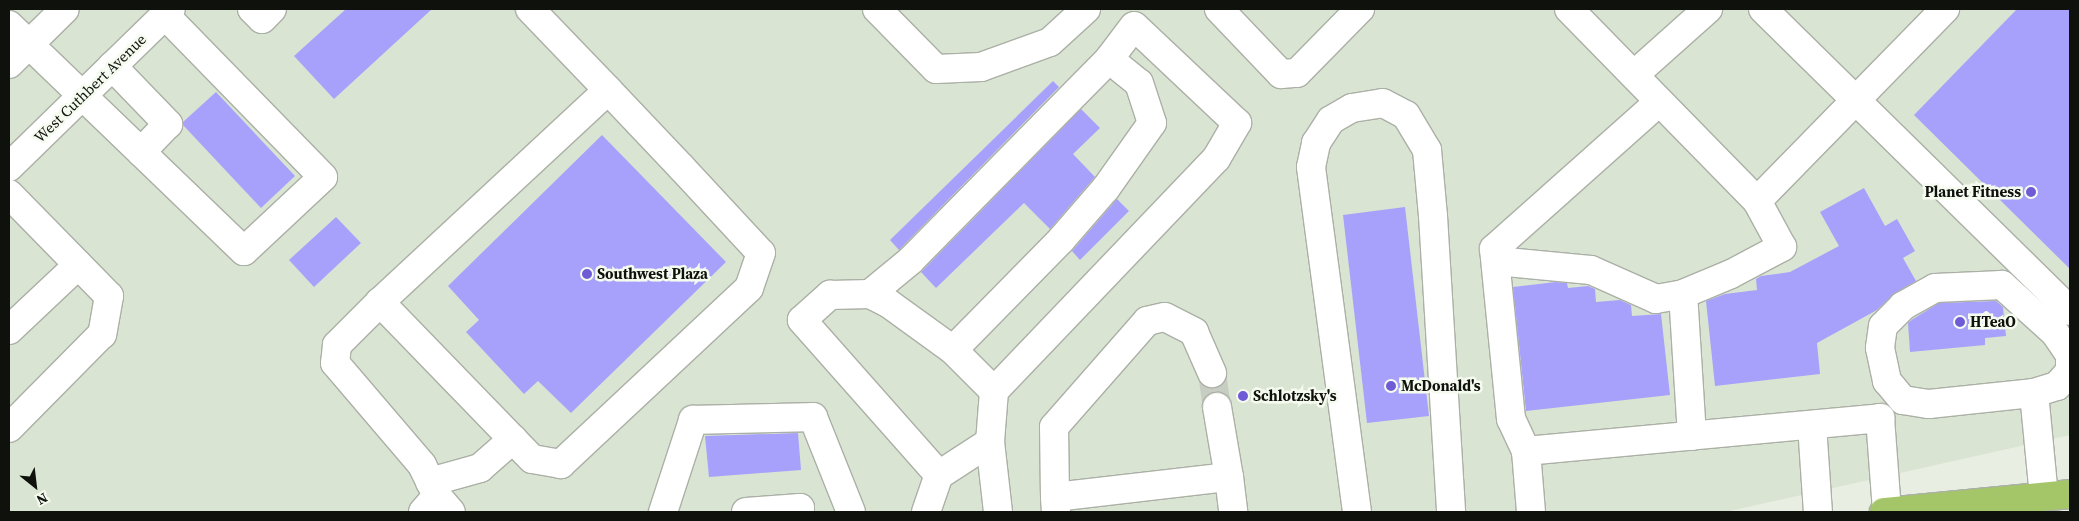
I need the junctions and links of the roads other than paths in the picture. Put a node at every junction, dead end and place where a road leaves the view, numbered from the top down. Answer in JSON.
{"nodes":[{"id":1,"x":65,"y":9,"type":"edge"},
{"id":2,"x":252,"y":9,"type":"edge"},
{"id":3,"x":272,"y":9,"type":"edge"},
{"id":4,"x":530,"y":9,"type":"edge"},
{"id":5,"x":877,"y":9,"type":"edge"},
{"id":6,"x":1086,"y":9,"type":"edge"},
{"id":7,"x":1219,"y":9,"type":"edge"},
{"id":8,"x":1360,"y":9,"type":"edge"},
{"id":9,"x":1569,"y":9,"type":"edge"},
{"id":10,"x":1708,"y":9,"type":"edge"},
{"id":11,"x":1763,"y":9,"type":"edge"},
{"id":12,"x":1946,"y":9,"type":"edge"},
{"id":13,"x":168,"y":12,"type":"edge"},
{"id":14,"x":9,"y":25,"type":"edge"},
{"id":15,"x":28,"y":44,"type":"junction"},
{"id":16,"x":1109,"y":58,"type":"junction"},
{"id":17,"x":9,"y":64,"type":"edge"},
{"id":18,"x":112,"y":66,"type":"junction"},
{"id":19,"x":1635,"y":74,"type":"junction"},
{"id":20,"x":608,"y":90,"type":"junction"},
{"id":21,"x":82,"y":95,"type":"junction"},
{"id":22,"x":1854,"y":101,"type":"junction"},
{"id":23,"x":1660,"y":102,"type":"junction"},
{"id":24,"x":141,"y":152,"type":"junction"},
{"id":25,"x":9,"y":166,"type":"edge"},
{"id":26,"x":9,"y":194,"type":"edge"},
{"id":27,"x":1757,"y":201,"type":"junction"},
{"id":28,"x":1496,"y":261,"type":"junction"},
{"id":29,"x":78,"y":265,"type":"junction"},
{"id":30,"x":870,"y":294,"type":"junction"},
{"id":31,"x":1682,"y":294,"type":"junction"},
{"id":32,"x":380,"y":302,"type":"junction"},
{"id":33,"x":2070,"y":311,"type":"edge"},
{"id":34,"x":9,"y":330,"type":"edge"},
{"id":35,"x":953,"y":350,"type":"junction"},
{"id":36,"x":1212,"y":373,"type":"tunnel mouth"},
{"id":37,"x":994,"y":391,"type":"junction"},
{"id":38,"x":2034,"y":393,"type":"junction"},
{"id":39,"x":1218,"y":407,"type":"tunnel mouth"},
{"id":40,"x":1812,"y":425,"type":"junction"},
{"id":41,"x":9,"y":428,"type":"edge"},
{"id":42,"x":1692,"y":436,"type":"junction"},
{"id":43,"x":513,"y":440,"type":"junction"},
{"id":44,"x":990,"y":442,"type":"junction"},
{"id":45,"x":1526,"y":451,"type":"junction"},
{"id":46,"x":940,"y":475,"type":"junction"},
{"id":47,"x":1229,"y":477,"type":"junction"},
{"id":48,"x":2070,"y":494,"type":"edge"},
{"id":49,"x":2044,"y":496,"type":"junction"},
{"id":50,"x":435,"y":501,"type":"edge"},
{"id":51,"x":1055,"y":505,"type":"edge"},
{"id":52,"x":1973,"y":507,"type":"edge"},
{"id":53,"x":663,"y":512,"type":"edge"},
{"id":54,"x":746,"y":512,"type":"edge"},
{"id":55,"x":800,"y":512,"type":"edge"},
{"id":56,"x":851,"y":512,"type":"edge"},
{"id":57,"x":926,"y":512,"type":"edge"},
{"id":58,"x":998,"y":512,"type":"edge"},
{"id":59,"x":1233,"y":512,"type":"edge"},
{"id":60,"x":1357,"y":512,"type":"edge"},
{"id":61,"x":1451,"y":512,"type":"edge"},
{"id":62,"x":1531,"y":512,"type":"edge"},
{"id":63,"x":1818,"y":512,"type":"edge"},
{"id":64,"x":1886,"y":512,"type":"edge"}],
"edges":[{"from":1,"to":15,"type":"street"},
{"from":2,"to":3,"type":"street"},
{"from":4,"to":20,"type":"street"},
{"from":5,"to":6,"type":"street"},
{"from":7,"to":8,"type":"street"},
{"from":9,"to":19,"type":"street"},
{"from":10,"to":19,"type":"street"},
{"from":11,"to":22,"type":"street"},
{"from":12,"to":22,"type":"street"},
{"from":13,"to":18,"type":"street","name":"West Cuthbert Avenue"},
{"from":13,"to":24,"type":"street"},
{"from":14,"to":15,"type":"street"},
{"from":15,"to":17,"type":"street"},
{"from":15,"to":21,"type":"street"},
{"from":16,"to":30,"type":"street"},
{"from":16,"to":35,"type":"street"},
{"from":16,"to":37,"type":"street"},
{"from":18,"to":21,"type":"street","name":"West Cuthbert Avenue"},
{"from":18,"to":24,"type":"street"},
{"from":19,"to":23,"type":"street"},
{"from":20,"to":32,"type":"street"},
{"from":20,"to":43,"type":"street"},
{"from":21,"to":24,"type":"street"},
{"from":21,"to":25,"type":"street","name":"West Cuthbert Avenue"},
{"from":22,"to":27,"type":"street"},
{"from":22,"to":33,"type":"street"},
{"from":23,"to":27,"type":"street"},
{"from":23,"to":28,"type":"street"},
{"from":26,"to":29,"type":"street"},
{"from":27,"to":31,"type":"street"},
{"from":28,"to":31,"type":"street"},
{"from":28,"to":45,"type":"street"},
{"from":29,"to":34,"type":"street"},
{"from":29,"to":41,"type":"street"},
{"from":30,"to":35,"type":"street"},
{"from":30,"to":46,"type":"street"},
{"from":31,"to":42,"type":"street"},
{"from":32,"to":43,"type":"street"},
{"from":32,"to":50,"type":"street"},
{"from":35,"to":37,"type":"street"},
{"from":36,"to":51,"type":"street"},
{"from":37,"to":44,"type":"street"},
{"from":38,"to":38,"type":"street"},
{"from":38,"to":49,"type":"street"},
{"from":39,"to":47,"type":"street"},
{"from":40,"to":42,"type":"street"},
{"from":40,"to":63,"type":"street"},
{"from":40,"to":64,"type":"street"},
{"from":42,"to":45,"type":"street"},
{"from":43,"to":50,"type":"street"},
{"from":44,"to":46,"type":"street"},
{"from":44,"to":58,"type":"street"},
{"from":45,"to":62,"type":"street"},
{"from":46,"to":57,"type":"street"},
{"from":47,"to":51,"type":"street"},
{"from":47,"to":59,"type":"street"},
{"from":48,"to":49,"type":"main road"},
{"from":49,"to":52,"type":"main road"},
{"from":52,"to":64,"type":"main road"},
{"from":53,"to":56,"type":"street"},
{"from":54,"to":55,"type":"street"},
{"from":60,"to":61,"type":"street"}]}
